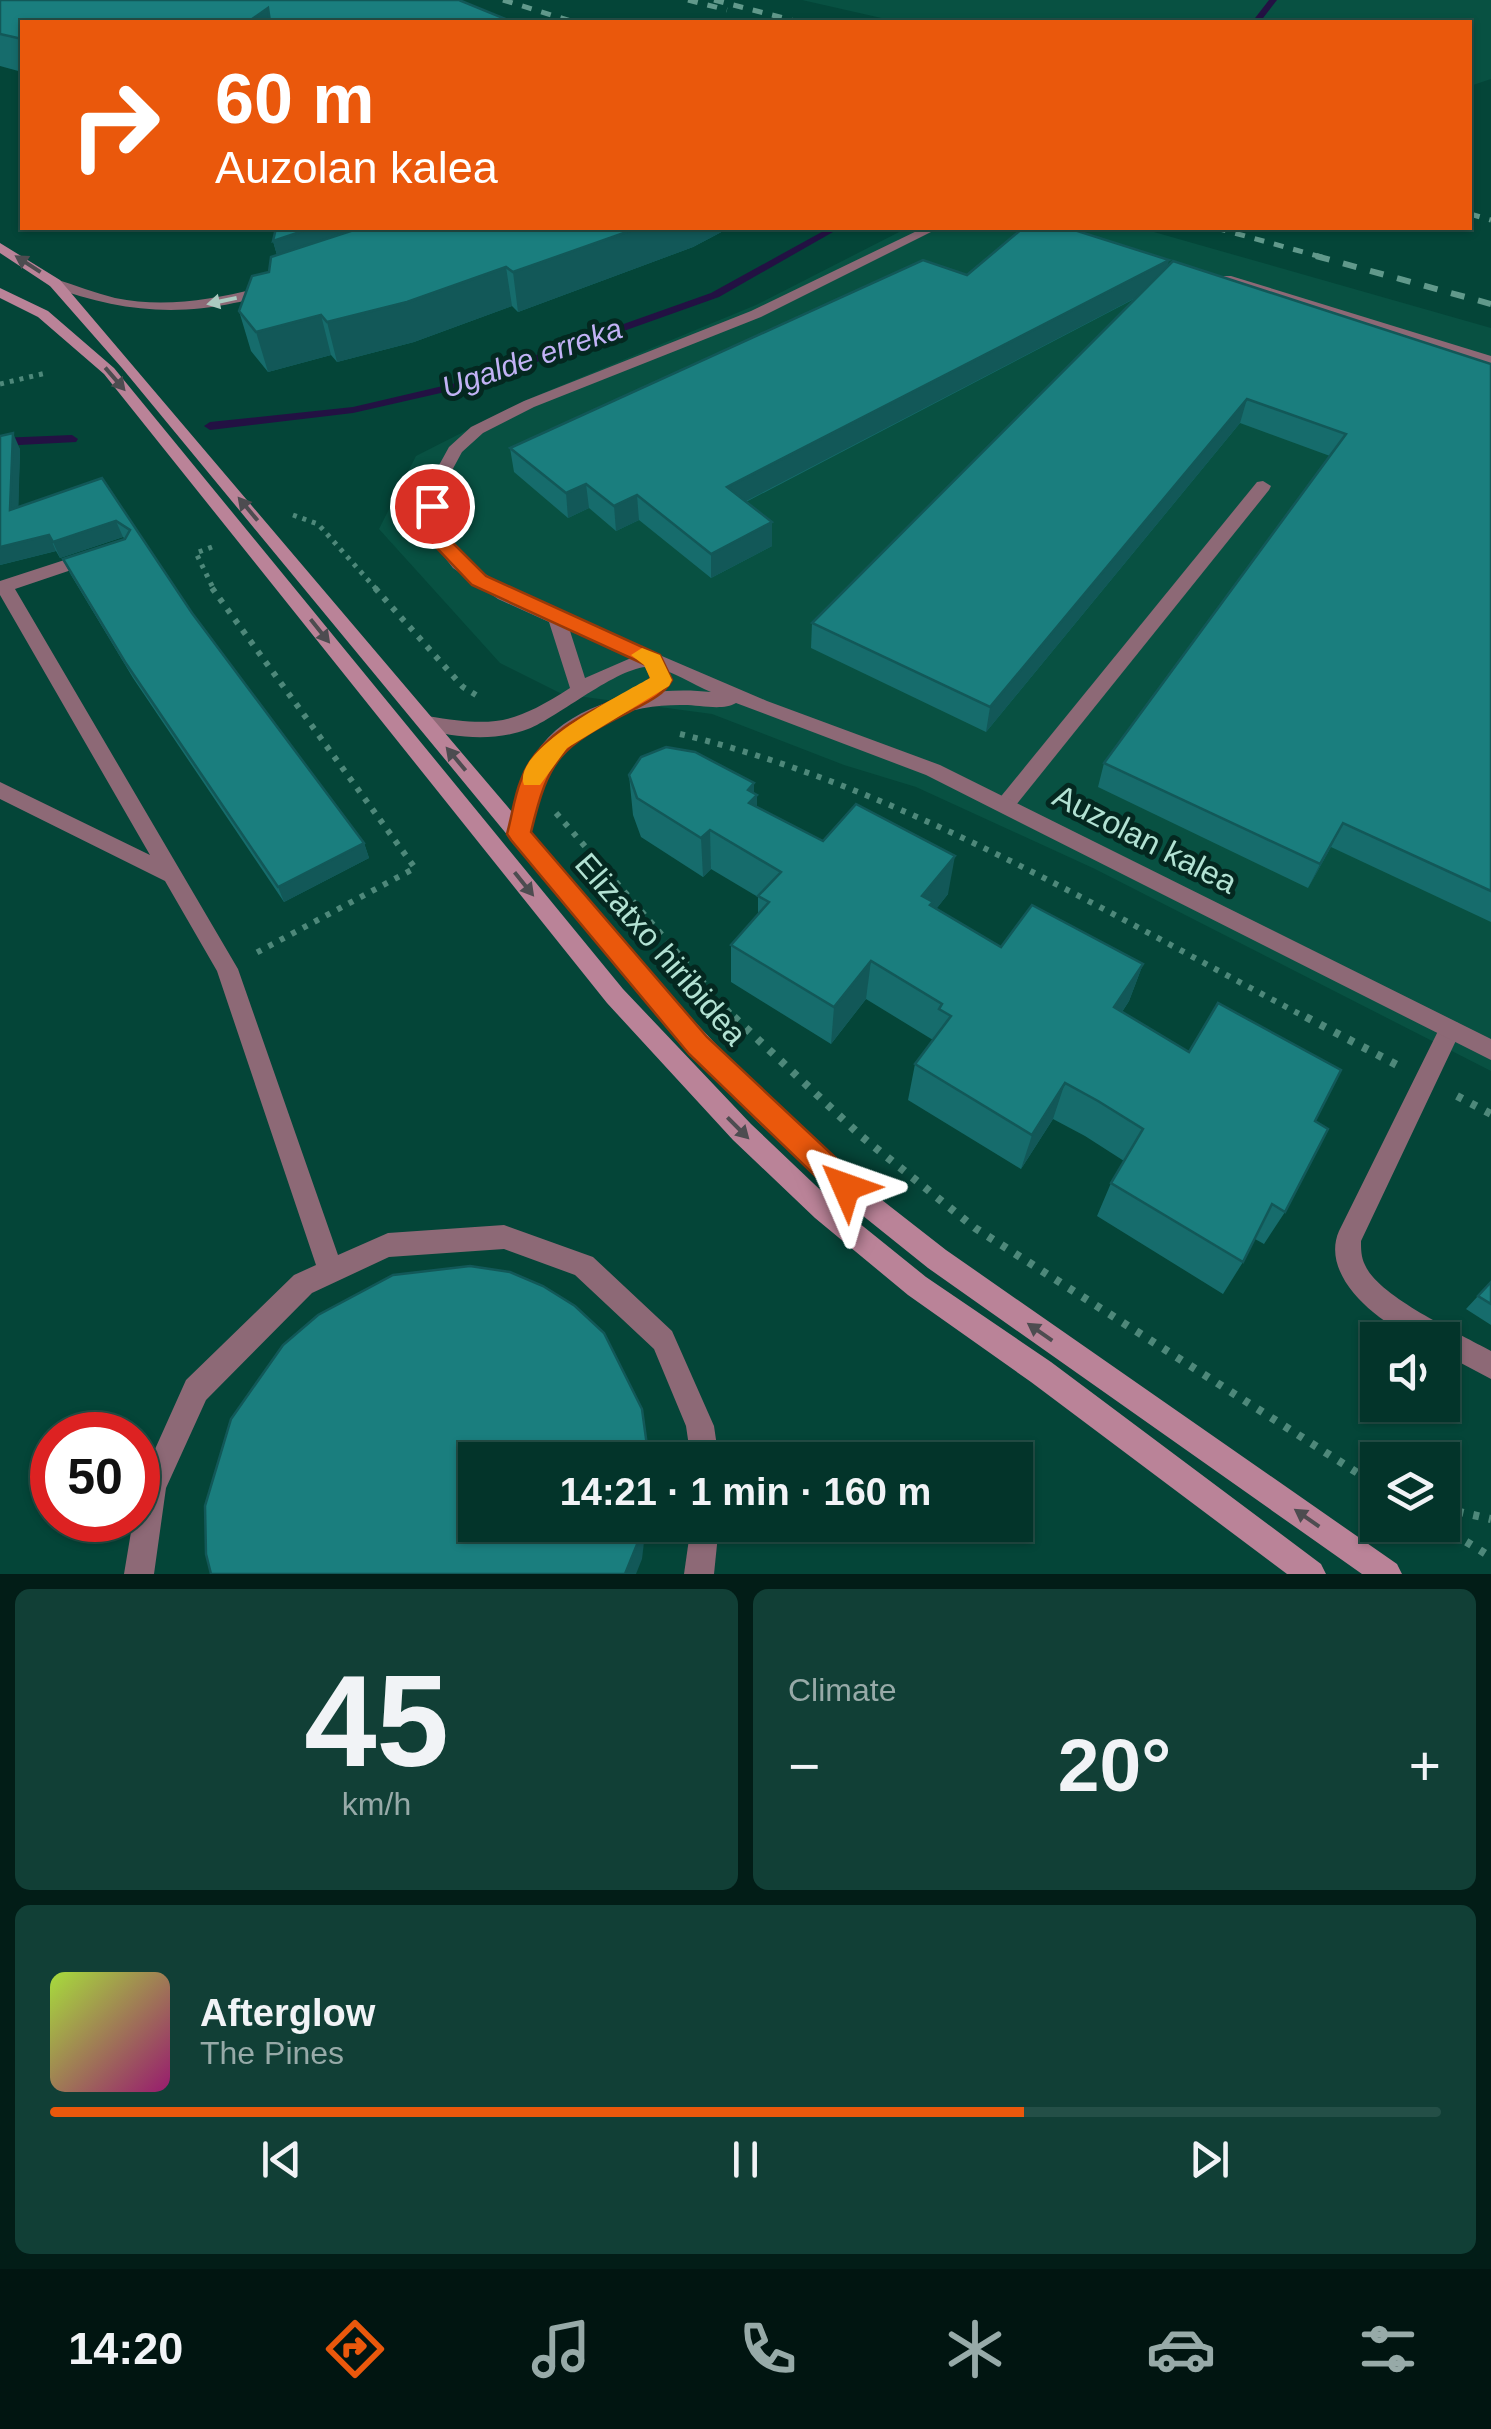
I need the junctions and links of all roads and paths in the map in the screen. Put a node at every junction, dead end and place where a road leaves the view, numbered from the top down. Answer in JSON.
{"nodes":[{"id":1,"x":928,"y":230,"type":"edge"},
{"id":2,"x":0,"y":247,"type":"edge"},
{"id":3,"x":1212,"y":274,"type":"edge"},
{"id":4,"x":55,"y":283,"type":"junction"},
{"id":5,"x":285,"y":284,"type":"edge"},
{"id":6,"x":0,"y":292,"type":"edge"},
{"id":7,"x":1491,"y":362,"type":"edge"},
{"id":8,"x":46,"y":373,"type":"dead end"},
{"id":9,"x":0,"y":384,"type":"edge"},
{"id":10,"x":1263,"y":486,"type":"dead end"},
{"id":11,"x":298,"y":513,"type":"dead end"},
{"id":12,"x":222,"y":542,"type":"dead end"},
{"id":13,"x":107,"y":552,"type":"edge"},
{"id":14,"x":2,"y":587,"type":"edge"},
{"id":15,"x":557,"y":618,"type":"junction"},
{"id":16,"x":653,"y":660,"type":"junction"},
{"id":17,"x":579,"y":688,"type":"junction"},
{"id":18,"x":493,"y":698,"type":"dead end"},
{"id":19,"x":626,"y":704,"type":"junction"},
{"id":20,"x":760,"y":706,"type":"junction"},
{"id":21,"x":427,"y":724,"type":"junction"},
{"id":22,"x":668,"y":731,"type":"dead end"},
{"id":23,"x":0,"y":790,"type":"edge"},
{"id":24,"x":558,"y":798,"type":"dead end"},
{"id":25,"x":1005,"y":805,"type":"junction"},
{"id":26,"x":519,"y":834,"type":"junction"},
{"id":27,"x":171,"y":875,"type":"junction"},
{"id":28,"x":227,"y":969,"type":"junction"},
{"id":29,"x":1450,"y":1030,"type":"junction"},
{"id":30,"x":1491,"y":1050,"type":"edge"},
{"id":31,"x":1425,"y":1080,"type":"junction"},
{"id":32,"x":1491,"y":1114,"type":"edge"},
{"id":33,"x":331,"y":1271,"type":"junction"},
{"id":34,"x":1491,"y":1366,"type":"edge"},
{"id":35,"x":702,"y":1442,"type":"edge"},
{"id":36,"x":1360,"y":1475,"type":"edge"},
{"id":37,"x":1460,"y":1512,"type":"edge"},
{"id":38,"x":1491,"y":1519,"type":"edge"},
{"id":39,"x":1460,"y":1538,"type":"edge"},
{"id":40,"x":702,"y":1542,"type":"edge"},
{"id":41,"x":1491,"y":1558,"type":"edge"},
{"id":42,"x":140,"y":1574,"type":"edge"},
{"id":43,"x":699,"y":1574,"type":"edge"},
{"id":44,"x":1311,"y":1574,"type":"edge"},
{"id":45,"x":1386,"y":1574,"type":"edge"}],
"edges":[{"from":1,"to":15,"type":"street","name":"Auzolan kalea"},
{"from":4,"to":2,"type":"main road","name":"Elizatxo hiribidea","one_way":true},
{"from":3,"to":7,"type":"street"},
{"from":5,"to":4,"type":"street","one_way":true},
{"from":21,"to":4,"type":"main road","name":"Elizatxo hiribidea","one_way":true},
{"from":6,"to":44,"type":"main road","name":"Elizatxo hiribidea","one_way":true},
{"from":8,"to":9,"type":"path"},
{"from":10,"to":25,"type":"street"},
{"from":11,"to":18,"type":"path"},
{"from":12,"to":28,"type":"path"},
{"from":13,"to":14,"type":"street"},
{"from":14,"to":27,"type":"street"},
{"from":15,"to":16,"type":"street","name":"Auzolan kalea"},
{"from":15,"to":17,"type":"street"},
{"from":16,"to":17,"type":"street"},
{"from":16,"to":19,"type":"street","name":"Auzolan kalea"},
{"from":16,"to":20,"type":"street","name":"Auzolan kalea"},
{"from":17,"to":21,"type":"street"},
{"from":19,"to":20,"type":"street","name":"Auzolan kalea"},
{"from":19,"to":26,"type":"street","name":"Auzolan kalea"},
{"from":20,"to":25,"type":"street","name":"Auzolan kalea"},
{"from":26,"to":21,"type":"main road","name":"Elizatxo hiribidea","one_way":true},
{"from":22,"to":31,"type":"path"},
{"from":23,"to":27,"type":"street"},
{"from":24,"to":36,"type":"path"},
{"from":25,"to":29,"type":"street","name":"Auzolan kalea"},
{"from":45,"to":26,"type":"main road","name":"Elizatxo hiribidea","one_way":true},
{"from":27,"to":28,"type":"street"},
{"from":28,"to":33,"type":"street"},
{"from":29,"to":30,"type":"street","name":"Auzolan kalea"},
{"from":29,"to":31,"type":"street"},
{"from":31,"to":32,"type":"path"},
{"from":31,"to":34,"type":"street"},
{"from":33,"to":35,"type":"street"},
{"from":33,"to":42,"type":"street"},
{"from":37,"to":38,"type":"path"},
{"from":39,"to":41,"type":"path"},
{"from":40,"to":43,"type":"street"}]}
